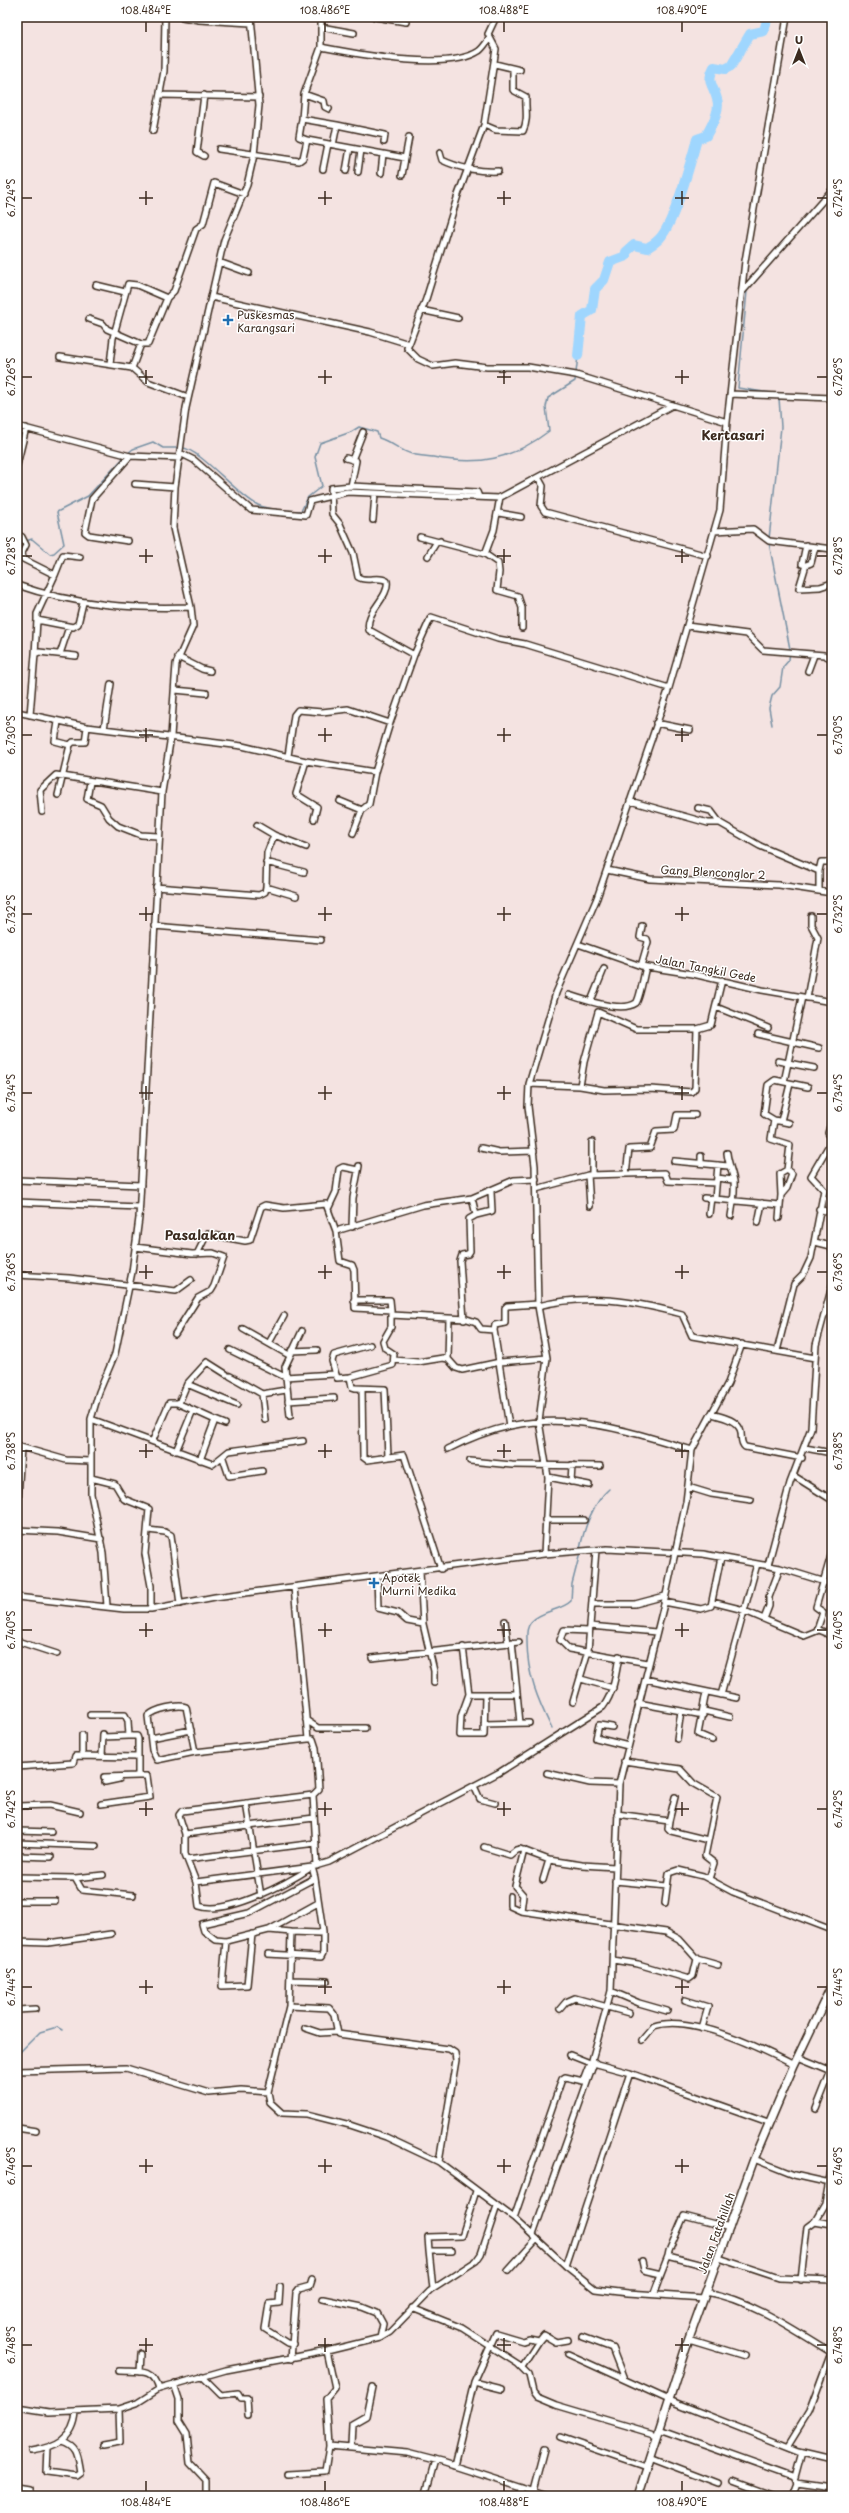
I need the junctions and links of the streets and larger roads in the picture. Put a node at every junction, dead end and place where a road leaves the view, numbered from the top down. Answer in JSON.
{"nodes":[{"id":1,"x":165,"y":17,"type":"edge"},
{"id":2,"x":182,"y":17,"type":"edge"},
{"id":3,"x":321,"y":17,"type":"edge"},
{"id":4,"x":375,"y":17,"type":"edge"},
{"id":5,"x":496,"y":17,"type":"edge"},
{"id":6,"x":787,"y":17,"type":"edge"},
{"id":7,"x":251,"y":20,"type":"edge"},
{"id":8,"x":406,"y":22,"type":"dead end"},
{"id":9,"x":321,"y":27,"type":"junction"},
{"id":10,"x":354,"y":33,"type":"dead end"},
{"id":11,"x":488,"y":39,"type":"junction"},
{"id":12,"x":321,"y":47,"type":"junction"},
{"id":13,"x":495,"y":64,"type":"junction"},
{"id":14,"x":514,"y":69,"type":"junction"},
{"id":15,"x":520,"y":70,"type":"dead end"},
{"id":16,"x":162,"y":94,"type":"junction"},
{"id":17,"x":304,"y":94,"type":"junction"},
{"id":18,"x":204,"y":95,"type":"junction"},
{"id":19,"x":259,"y":98,"type":"junction"},
{"id":20,"x":329,"y":109,"type":"dead end"},
{"id":21,"x":302,"y":119,"type":"junction"},
{"id":22,"x":484,"y":125,"type":"junction"},
{"id":23,"x":337,"y":126,"type":"junction"},
{"id":24,"x":153,"y":131,"type":"dead end"},
{"id":25,"x":409,"y":137,"type":"dead end"},
{"id":26,"x":307,"y":140,"type":"junction"},
{"id":27,"x":384,"y":142,"type":"dead end"},
{"id":28,"x":330,"y":144,"type":"junction"},
{"id":29,"x":350,"y":148,"type":"junction"},
{"id":30,"x":219,"y":149,"type":"dead end"},
{"id":31,"x":361,"y":150,"type":"junction"},
{"id":32,"x":440,"y":153,"type":"dead end"},
{"id":33,"x":383,"y":154,"type":"junction"},
{"id":34,"x":254,"y":155,"type":"junction"},
{"id":35,"x":204,"y":156,"type":"dead end"},
{"id":36,"x":405,"y":158,"type":"junction"},
{"id":37,"x":468,"y":167,"type":"junction"},
{"id":38,"x":323,"y":169,"type":"dead end"},
{"id":39,"x":346,"y":171,"type":"dead end"},
{"id":40,"x":498,"y":171,"type":"dead end"},
{"id":41,"x":358,"y":172,"type":"dead end"},
{"id":42,"x":381,"y":173,"type":"dead end"},
{"id":43,"x":402,"y":175,"type":"dead end"},
{"id":44,"x":832,"y":190,"type":"edge"},
{"id":45,"x":244,"y":194,"type":"junction"},
{"id":46,"x":219,"y":262,"type":"junction"},
{"id":47,"x":249,"y":273,"type":"dead end"},
{"id":48,"x":96,"y":285,"type":"dead end"},
{"id":49,"x":125,"y":292,"type":"junction"},
{"id":50,"x":742,"y":292,"type":"junction"},
{"id":51,"x":212,"y":297,"type":"junction"},
{"id":52,"x":167,"y":298,"type":"junction"},
{"id":53,"x":421,"y":310,"type":"junction"},
{"id":54,"x":458,"y":318,"type":"dead end"},
{"id":55,"x":89,"y":319,"type":"dead end"},
{"id":56,"x":114,"y":332,"type":"junction"},
{"id":57,"x":141,"y":344,"type":"junction"},
{"id":58,"x":409,"y":344,"type":"junction"},
{"id":59,"x":60,"y":358,"type":"dead end"},
{"id":60,"x":110,"y":364,"type":"junction"},
{"id":61,"x":132,"y":368,"type":"junction"},
{"id":62,"x":730,"y":394,"type":"junction"},
{"id":63,"x":188,"y":397,"type":"junction"},
{"id":64,"x":832,"y":398,"type":"edge"},
{"id":65,"x":673,"y":405,"type":"junction"},
{"id":66,"x":727,"y":422,"type":"junction"},
{"id":67,"x":17,"y":426,"type":"edge"},
{"id":68,"x":26,"y":428,"type":"junction"},
{"id":69,"x":363,"y":432,"type":"dead end"},
{"id":70,"x":180,"y":452,"type":"junction"},
{"id":71,"x":129,"y":456,"type":"junction"},
{"id":72,"x":346,"y":458,"type":"dead end"},
{"id":73,"x":352,"y":460,"type":"junction"},
{"id":74,"x":17,"y":464,"type":"edge"},
{"id":75,"x":538,"y":477,"type":"junction"},
{"id":76,"x":135,"y":484,"type":"dead end"},
{"id":77,"x":351,"y":486,"type":"junction"},
{"id":78,"x":175,"y":487,"type":"junction"},
{"id":79,"x":372,"y":491,"type":"junction"},
{"id":80,"x":330,"y":497,"type":"junction"},
{"id":81,"x":500,"y":497,"type":"junction"},
{"id":82,"x":499,"y":513,"type":"junction"},
{"id":83,"x":521,"y":517,"type":"dead end"},
{"id":84,"x":373,"y":520,"type":"dead end"},
{"id":85,"x":714,"y":531,"type":"junction"},
{"id":86,"x":20,"y":535,"type":"edge"},
{"id":87,"x":420,"y":537,"type":"dead end"},
{"id":88,"x":128,"y":541,"type":"dead end"},
{"id":89,"x":440,"y":541,"type":"junction"},
{"id":90,"x":806,"y":545,"type":"junction"},
{"id":91,"x":815,"y":546,"type":"junction"},
{"id":92,"x":832,"y":549,"type":"edge"},
{"id":93,"x":485,"y":554,"type":"junction"},
{"id":94,"x":428,"y":556,"type":"dead end"},
{"id":95,"x":708,"y":556,"type":"junction"},
{"id":96,"x":80,"y":557,"type":"dead end"},
{"id":97,"x":806,"y":566,"type":"junction"},
{"id":98,"x":55,"y":575,"type":"junction"},
{"id":99,"x":832,"y":583,"type":"edge"},
{"id":100,"x":17,"y":585,"type":"edge"},
{"id":101,"x":46,"y":595,"type":"junction"},
{"id":102,"x":83,"y":603,"type":"junction"},
{"id":103,"x":191,"y":607,"type":"junction"},
{"id":104,"x":37,"y":620,"type":"junction"},
{"id":105,"x":687,"y":626,"type":"junction"},
{"id":106,"x":69,"y":628,"type":"junction"},
{"id":107,"x":522,"y":628,"type":"dead end"},
{"id":108,"x":35,"y":654,"type":"junction"},
{"id":109,"x":60,"y":654,"type":"junction"},
{"id":110,"x":414,"y":655,"type":"junction"},
{"id":111,"x":814,"y":655,"type":"junction"},
{"id":112,"x":76,"y":656,"type":"dead end"},
{"id":113,"x":178,"y":656,"type":"junction"},
{"id":114,"x":832,"y":659,"type":"edge"},
{"id":115,"x":210,"y":671,"type":"dead end"},
{"id":116,"x":808,"y":671,"type":"dead end"},
{"id":117,"x":111,"y":684,"type":"dead end"},
{"id":118,"x":668,"y":688,"type":"junction"},
{"id":119,"x":174,"y":690,"type":"junction"},
{"id":120,"x":206,"y":693,"type":"dead end"},
{"id":121,"x":17,"y":712,"type":"edge"},
{"id":122,"x":30,"y":715,"type":"junction"},
{"id":123,"x":58,"y":722,"type":"junction"},
{"id":124,"x":390,"y":723,"type":"junction"},
{"id":125,"x":656,"y":723,"type":"junction"},
{"id":126,"x":87,"y":727,"type":"junction"},
{"id":127,"x":104,"y":729,"type":"junction"},
{"id":128,"x":690,"y":730,"type":"dead end"},
{"id":129,"x":170,"y":736,"type":"junction"},
{"id":130,"x":70,"y":745,"type":"junction"},
{"id":131,"x":288,"y":756,"type":"junction"},
{"id":132,"x":306,"y":761,"type":"junction"},
{"id":133,"x":375,"y":772,"type":"junction"},
{"id":134,"x":62,"y":776,"type":"junction"},
{"id":135,"x":90,"y":782,"type":"junction"},
{"id":136,"x":162,"y":792,"type":"junction"},
{"id":137,"x":58,"y":795,"type":"dead end"},
{"id":138,"x":340,"y":801,"type":"dead end"},
{"id":139,"x":630,"y":801,"type":"junction"},
{"id":140,"x":698,"y":808,"type":"dead end"},
{"id":141,"x":362,"y":810,"type":"junction"},
{"id":142,"x":42,"y":812,"type":"dead end"},
{"id":143,"x":314,"y":819,"type":"dead end"},
{"id":144,"x":720,"y":823,"type":"junction"},
{"id":145,"x":257,"y":825,"type":"dead end"},
{"id":146,"x":353,"y":833,"type":"dead end"},
{"id":147,"x":274,"y":835,"type":"junction"},
{"id":148,"x":158,"y":836,"type":"junction"},
{"id":149,"x":306,"y":847,"type":"dead end"},
{"id":150,"x":266,"y":862,"type":"junction"},
{"id":151,"x":832,"y":862,"type":"edge"},
{"id":152,"x":607,"y":870,"type":"junction"},
{"id":153,"x":819,"y":871,"type":"junction"},
{"id":154,"x":304,"y":872,"type":"dead end"},
{"id":155,"x":156,"y":887,"type":"junction"},
{"id":156,"x":266,"y":887,"type":"junction"},
{"id":157,"x":819,"y":891,"type":"junction"},
{"id":158,"x":832,"y":893,"type":"edge"},
{"id":159,"x":296,"y":896,"type":"dead end"},
{"id":160,"x":811,"y":916,"type":"dead end"},
{"id":161,"x":154,"y":926,"type":"junction"},
{"id":162,"x":642,"y":926,"type":"dead end"},
{"id":163,"x":321,"y":940,"type":"dead end"},
{"id":164,"x":578,"y":944,"type":"junction"},
{"id":165,"x":643,"y":966,"type":"junction"},
{"id":166,"x":604,"y":969,"type":"dead end"},
{"id":167,"x":722,"y":980,"type":"junction"},
{"id":168,"x":569,"y":995,"type":"dead end"},
{"id":169,"x":804,"y":998,"type":"junction"},
{"id":170,"x":591,"y":1001,"type":"junction"},
{"id":171,"x":832,"y":1002,"type":"edge"},
{"id":172,"x":716,"y":1007,"type":"junction"},
{"id":173,"x":768,"y":1028,"type":"dead end"},
{"id":174,"x":697,"y":1029,"type":"junction"},
{"id":175,"x":758,"y":1034,"type":"dead end"},
{"id":176,"x":793,"y":1043,"type":"junction"},
{"id":177,"x":819,"y":1048,"type":"dead end"},
{"id":178,"x":778,"y":1061,"type":"dead end"},
{"id":179,"x":788,"y":1063,"type":"junction"},
{"id":180,"x":814,"y":1068,"type":"dead end"},
{"id":181,"x":784,"y":1082,"type":"junction"},
{"id":182,"x":529,"y":1084,"type":"junction"},
{"id":183,"x":790,"y":1084,"type":"junction"},
{"id":184,"x":580,"y":1086,"type":"junction"},
{"id":185,"x":808,"y":1087,"type":"dead end"},
{"id":186,"x":695,"y":1115,"type":"dead end"},
{"id":187,"x":832,"y":1119,"type":"edge"},
{"id":188,"x":774,"y":1120,"type":"junction"},
{"id":189,"x":782,"y":1121,"type":"junction"},
{"id":190,"x":789,"y":1123,"type":"dead end"},
{"id":191,"x":832,"y":1139,"type":"edge"},
{"id":192,"x":592,"y":1142,"type":"dead end"},
{"id":193,"x":481,"y":1148,"type":"dead end"},
{"id":194,"x":534,"y":1151,"type":"junction"},
{"id":195,"x":727,"y":1153,"type":"dead end"},
{"id":196,"x":701,"y":1156,"type":"dead end"},
{"id":197,"x":674,"y":1161,"type":"dead end"},
{"id":198,"x":700,"y":1163,"type":"junction"},
{"id":199,"x":718,"y":1165,"type":"junction"},
{"id":200,"x":728,"y":1166,"type":"junction"},
{"id":201,"x":787,"y":1170,"type":"junction"},
{"id":202,"x":626,"y":1174,"type":"junction"},
{"id":203,"x":590,"y":1175,"type":"junction"},
{"id":204,"x":536,"y":1179,"type":"junction"},
{"id":205,"x":17,"y":1180,"type":"edge"},
{"id":206,"x":733,"y":1180,"type":"junction"},
{"id":207,"x":717,"y":1181,"type":"junction"},
{"id":208,"x":141,"y":1185,"type":"junction"},
{"id":209,"x":536,"y":1189,"type":"junction"},
{"id":210,"x":491,"y":1192,"type":"junction"},
{"id":211,"x":781,"y":1195,"type":"junction"},
{"id":212,"x":472,"y":1198,"type":"junction"},
{"id":213,"x":704,"y":1198,"type":"dead end"},
{"id":214,"x":713,"y":1198,"type":"junction"},
{"id":215,"x":734,"y":1200,"type":"junction"},
{"id":216,"x":17,"y":1202,"type":"edge"},
{"id":217,"x":762,"y":1203,"type":"junction"},
{"id":218,"x":780,"y":1204,"type":"junction"},
{"id":219,"x":590,"y":1206,"type":"dead end"},
{"id":220,"x":139,"y":1207,"type":"junction"},
{"id":221,"x":328,"y":1207,"type":"junction"},
{"id":222,"x":819,"y":1209,"type":"junction"},
{"id":223,"x":832,"y":1213,"type":"edge"},
{"id":224,"x":709,"y":1214,"type":"dead end"},
{"id":225,"x":476,"y":1215,"type":"junction"},
{"id":226,"x":731,"y":1216,"type":"dead end"},
{"id":227,"x":779,"y":1218,"type":"dead end"},
{"id":228,"x":758,"y":1223,"type":"dead end"},
{"id":229,"x":352,"y":1227,"type":"junction"},
{"id":230,"x":336,"y":1231,"type":"junction"},
{"id":231,"x":832,"y":1239,"type":"edge"},
{"id":232,"x":815,"y":1242,"type":"junction"},
{"id":233,"x":135,"y":1247,"type":"junction"},
{"id":234,"x":831,"y":1248,"type":"edge"},
{"id":235,"x":197,"y":1254,"type":"junction"},
{"id":236,"x":17,"y":1275,"type":"edge"},
{"id":237,"x":191,"y":1280,"type":"dead end"},
{"id":238,"x":832,"y":1286,"type":"edge"},
{"id":239,"x":129,"y":1287,"type":"junction"},
{"id":240,"x":354,"y":1300,"type":"junction"},
{"id":241,"x":538,"y":1305,"type":"junction"},
{"id":242,"x":391,"y":1313,"type":"junction"},
{"id":243,"x":284,"y":1316,"type":"dead end"},
{"id":244,"x":449,"y":1319,"type":"junction"},
{"id":245,"x":464,"y":1320,"type":"junction"},
{"id":246,"x":243,"y":1329,"type":"dead end"},
{"id":247,"x":302,"y":1330,"type":"dead end"},
{"id":248,"x":494,"y":1330,"type":"junction"},
{"id":249,"x":175,"y":1334,"type":"dead end"},
{"id":250,"x":268,"y":1343,"type":"junction"},
{"id":251,"x":742,"y":1344,"type":"junction"},
{"id":252,"x":370,"y":1345,"type":"dead end"},
{"id":253,"x":230,"y":1350,"type":"dead end"},
{"id":254,"x":317,"y":1350,"type":"dead end"},
{"id":255,"x":777,"y":1351,"type":"junction"},
{"id":256,"x":290,"y":1353,"type":"junction"},
{"id":257,"x":546,"y":1358,"type":"junction"},
{"id":258,"x":815,"y":1358,"type":"junction"},
{"id":259,"x":448,"y":1359,"type":"junction"},
{"id":260,"x":394,"y":1360,"type":"junction"},
{"id":261,"x":500,"y":1362,"type":"junction"},
{"id":262,"x":334,"y":1374,"type":"junction"},
{"id":263,"x":285,"y":1377,"type":"junction"},
{"id":264,"x":350,"y":1377,"type":"junction"},
{"id":265,"x":187,"y":1384,"type":"junction"},
{"id":266,"x":362,"y":1389,"type":"junction"},
{"id":267,"x":286,"y":1390,"type":"junction"},
{"id":268,"x":262,"y":1394,"type":"junction"},
{"id":269,"x":334,"y":1398,"type":"dead end"},
{"id":270,"x":288,"y":1401,"type":"junction"},
{"id":271,"x":179,"y":1403,"type":"junction"},
{"id":272,"x":237,"y":1405,"type":"dead end"},
{"id":273,"x":193,"y":1410,"type":"junction"},
{"id":274,"x":712,"y":1414,"type":"junction"},
{"id":275,"x":290,"y":1416,"type":"dead end"},
{"id":276,"x":92,"y":1419,"type":"junction"},
{"id":277,"x":215,"y":1420,"type":"junction"},
{"id":278,"x":266,"y":1420,"type":"dead end"},
{"id":279,"x":539,"y":1421,"type":"junction"},
{"id":280,"x":224,"y":1424,"type":"dead end"},
{"id":281,"x":509,"y":1426,"type":"junction"},
{"id":282,"x":152,"y":1440,"type":"junction"},
{"id":283,"x":303,"y":1441,"type":"dead end"},
{"id":284,"x":19,"y":1447,"type":"edge"},
{"id":285,"x":805,"y":1448,"type":"junction"},
{"id":286,"x":448,"y":1449,"type":"dead end"},
{"id":287,"x":692,"y":1450,"type":"junction"},
{"id":288,"x":176,"y":1451,"type":"junction"},
{"id":289,"x":832,"y":1453,"type":"edge"},
{"id":290,"x":388,"y":1456,"type":"junction"},
{"id":291,"x":223,"y":1458,"type":"junction"},
{"id":292,"x":802,"y":1458,"type":"junction"},
{"id":293,"x":200,"y":1460,"type":"junction"},
{"id":294,"x":90,"y":1461,"type":"junction"},
{"id":295,"x":470,"y":1462,"type":"dead end"},
{"id":296,"x":546,"y":1464,"type":"junction"},
{"id":297,"x":572,"y":1465,"type":"junction"},
{"id":298,"x":600,"y":1466,"type":"dead end"},
{"id":299,"x":19,"y":1470,"type":"edge"},
{"id":300,"x":262,"y":1471,"type":"dead end"},
{"id":301,"x":794,"y":1476,"type":"junction"},
{"id":302,"x":548,"y":1477,"type":"junction"},
{"id":303,"x":91,"y":1478,"type":"junction"},
{"id":304,"x":571,"y":1482,"type":"junction"},
{"id":305,"x":589,"y":1485,"type":"dead end"},
{"id":306,"x":688,"y":1487,"type":"junction"},
{"id":307,"x":751,"y":1500,"type":"dead end"},
{"id":308,"x":832,"y":1500,"type":"edge"},
{"id":309,"x":17,"y":1518,"type":"edge"},
{"id":310,"x":546,"y":1520,"type":"junction"},
{"id":311,"x":584,"y":1520,"type":"dead end"},
{"id":312,"x":17,"y":1530,"type":"edge"},
{"id":313,"x":148,"y":1530,"type":"junction"},
{"id":314,"x":101,"y":1539,"type":"junction"},
{"id":315,"x":596,"y":1550,"type":"junction"},
{"id":316,"x":674,"y":1552,"type":"junction"},
{"id":317,"x":832,"y":1552,"type":"edge"},
{"id":318,"x":544,"y":1554,"type":"junction"},
{"id":319,"x":721,"y":1557,"type":"junction"},
{"id":320,"x":757,"y":1564,"type":"junction"},
{"id":321,"x":768,"y":1565,"type":"junction"},
{"id":322,"x":780,"y":1568,"type":"junction"},
{"id":323,"x":441,"y":1569,"type":"junction"},
{"id":324,"x":420,"y":1572,"type":"junction"},
{"id":325,"x":377,"y":1577,"type":"junction"},
{"id":326,"x":824,"y":1581,"type":"junction"},
{"id":327,"x":832,"y":1584,"type":"edge"},
{"id":328,"x":294,"y":1587,"type":"junction"},
{"id":329,"x":17,"y":1596,"type":"edge"},
{"id":330,"x":665,"y":1596,"type":"junction"},
{"id":331,"x":664,"y":1602,"type":"junction"},
{"id":332,"x":712,"y":1602,"type":"junction"},
{"id":333,"x":180,"y":1604,"type":"junction"},
{"id":334,"x":593,"y":1604,"type":"junction"},
{"id":335,"x":107,"y":1606,"type":"junction"},
{"id":336,"x":151,"y":1609,"type":"junction"},
{"id":337,"x":743,"y":1610,"type":"junction"},
{"id":338,"x":764,"y":1620,"type":"junction"},
{"id":339,"x":505,"y":1621,"type":"dead end"},
{"id":340,"x":832,"y":1623,"type":"edge"},
{"id":341,"x":423,"y":1624,"type":"junction"},
{"id":342,"x":589,"y":1628,"type":"junction"},
{"id":343,"x":817,"y":1630,"type":"junction"},
{"id":344,"x":656,"y":1632,"type":"junction"},
{"id":345,"x":830,"y":1634,"type":"edge"},
{"id":346,"x":17,"y":1641,"type":"edge"},
{"id":347,"x":510,"y":1642,"type":"junction"},
{"id":348,"x":519,"y":1642,"type":"dead end"},
{"id":349,"x":463,"y":1647,"type":"junction"},
{"id":350,"x":429,"y":1650,"type":"junction"},
{"id":351,"x":588,"y":1651,"type":"junction"},
{"id":352,"x":57,"y":1654,"type":"dead end"},
{"id":353,"x":619,"y":1656,"type":"junction"},
{"id":354,"x":372,"y":1658,"type":"dead end"},
{"id":355,"x":648,"y":1663,"type":"junction"},
{"id":356,"x":581,"y":1679,"type":"junction"},
{"id":357,"x":645,"y":1679,"type":"junction"},
{"id":358,"x":17,"y":1680,"type":"edge"},
{"id":359,"x":434,"y":1683,"type":"dead end"},
{"id":360,"x":613,"y":1688,"type":"junction"},
{"id":361,"x":706,"y":1692,"type":"junction"},
{"id":362,"x":469,"y":1694,"type":"junction"},
{"id":363,"x":516,"y":1694,"type":"junction"},
{"id":364,"x":485,"y":1695,"type":"junction"},
{"id":365,"x":722,"y":1695,"type":"junction"},
{"id":366,"x":737,"y":1698,"type":"dead end"},
{"id":367,"x":573,"y":1702,"type":"dead end"},
{"id":368,"x":638,"y":1703,"type":"junction"},
{"id":369,"x":681,"y":1711,"type":"junction"},
{"id":370,"x":703,"y":1713,"type":"junction"},
{"id":371,"x":90,"y":1715,"type":"dead end"},
{"id":372,"x":730,"y":1717,"type":"dead end"},
{"id":373,"x":306,"y":1720,"type":"junction"},
{"id":374,"x":17,"y":1722,"type":"edge"},
{"id":375,"x":520,"y":1723,"type":"junction"},
{"id":376,"x":529,"y":1723,"type":"dead end"},
{"id":377,"x":484,"y":1724,"type":"junction"},
{"id":378,"x":612,"y":1727,"type":"dead end"},
{"id":379,"x":365,"y":1728,"type":"dead end"},
{"id":380,"x":191,"y":1730,"type":"junction"},
{"id":381,"x":82,"y":1735,"type":"dead end"},
{"id":382,"x":129,"y":1736,"type":"junction"},
{"id":383,"x":151,"y":1738,"type":"junction"},
{"id":384,"x":308,"y":1739,"type":"junction"},
{"id":385,"x":677,"y":1739,"type":"dead end"},
{"id":386,"x":712,"y":1740,"type":"dead end"},
{"id":387,"x":628,"y":1746,"type":"junction"},
{"id":388,"x":195,"y":1752,"type":"junction"},
{"id":389,"x":82,"y":1756,"type":"junction"},
{"id":390,"x":102,"y":1756,"type":"junction"},
{"id":391,"x":138,"y":1756,"type":"junction"},
{"id":392,"x":624,"y":1761,"type":"junction"},
{"id":393,"x":17,"y":1767,"type":"edge"},
{"id":394,"x":547,"y":1773,"type":"dead end"},
{"id":395,"x":138,"y":1776,"type":"junction"},
{"id":396,"x":104,"y":1779,"type":"dead end"},
{"id":397,"x":619,"y":1784,"type":"junction"},
{"id":398,"x":475,"y":1788,"type":"junction"},
{"id":399,"x":313,"y":1795,"type":"junction"},
{"id":400,"x":675,"y":1797,"type":"dead end"},
{"id":401,"x":246,"y":1803,"type":"junction"},
{"id":402,"x":495,"y":1803,"type":"dead end"},
{"id":403,"x":101,"y":1804,"type":"dead end"},
{"id":404,"x":17,"y":1806,"type":"edge"},
{"id":405,"x":80,"y":1812,"type":"dead end"},
{"id":406,"x":617,"y":1814,"type":"junction"},
{"id":407,"x":314,"y":1818,"type":"junction"},
{"id":408,"x":669,"y":1821,"type":"junction"},
{"id":409,"x":250,"y":1827,"type":"junction"},
{"id":410,"x":17,"y":1831,"type":"edge"},
{"id":411,"x":51,"y":1832,"type":"dead end"},
{"id":412,"x":185,"y":1834,"type":"junction"},
{"id":413,"x":708,"y":1840,"type":"junction"},
{"id":414,"x":17,"y":1843,"type":"edge"},
{"id":415,"x":316,"y":1843,"type":"junction"},
{"id":416,"x":96,"y":1846,"type":"dead end"},
{"id":417,"x":484,"y":1847,"type":"dead end"},
{"id":418,"x":254,"y":1850,"type":"junction"},
{"id":419,"x":524,"y":1850,"type":"junction"},
{"id":420,"x":17,"y":1856,"type":"edge"},
{"id":421,"x":51,"y":1858,"type":"dead end"},
{"id":422,"x":187,"y":1859,"type":"junction"},
{"id":423,"x":549,"y":1860,"type":"junction"},
{"id":424,"x":615,"y":1866,"type":"junction"},
{"id":425,"x":314,"y":1868,"type":"junction"},
{"id":426,"x":103,"y":1875,"type":"dead end"},
{"id":427,"x":256,"y":1875,"type":"junction"},
{"id":428,"x":17,"y":1877,"type":"edge"},
{"id":429,"x":75,"y":1878,"type":"junction"},
{"id":430,"x":315,"y":1878,"type":"junction"},
{"id":431,"x":709,"y":1879,"type":"junction"},
{"id":432,"x":543,"y":1880,"type":"dead end"},
{"id":433,"x":615,"y":1881,"type":"junction"},
{"id":434,"x":196,"y":1882,"type":"junction"},
{"id":435,"x":667,"y":1886,"type":"junction"},
{"id":436,"x":133,"y":1895,"type":"dead end"},
{"id":437,"x":261,"y":1896,"type":"junction"},
{"id":438,"x":510,"y":1896,"type":"dead end"},
{"id":439,"x":55,"y":1900,"type":"dead end"},
{"id":440,"x":17,"y":1901,"type":"edge"},
{"id":441,"x":318,"y":1903,"type":"junction"},
{"id":442,"x":665,"y":1903,"type":"dead end"},
{"id":443,"x":521,"y":1911,"type":"junction"},
{"id":444,"x":615,"y":1923,"type":"junction"},
{"id":445,"x":269,"y":1930,"type":"junction"},
{"id":446,"x":832,"y":1930,"type":"edge"},
{"id":447,"x":323,"y":1931,"type":"junction"},
{"id":448,"x":291,"y":1932,"type":"junction"},
{"id":449,"x":111,"y":1934,"type":"dead end"},
{"id":450,"x":252,"y":1934,"type":"junction"},
{"id":451,"x":226,"y":1941,"type":"junction"},
{"id":452,"x":17,"y":1942,"type":"edge"},
{"id":453,"x":268,"y":1954,"type":"dead end"},
{"id":454,"x":291,"y":1956,"type":"junction"},
{"id":455,"x":697,"y":1959,"type":"junction"},
{"id":456,"x":613,"y":1960,"type":"junction"},
{"id":457,"x":718,"y":1965,"type":"dead end"},
{"id":458,"x":290,"y":1980,"type":"junction"},
{"id":459,"x":327,"y":1981,"type":"dead end"},
{"id":460,"x":832,"y":1985,"type":"edge"},
{"id":461,"x":611,"y":1991,"type":"junction"},
{"id":462,"x":685,"y":2000,"type":"dead end"},
{"id":463,"x":607,"y":2005,"type":"junction"},
{"id":464,"x":289,"y":2006,"type":"junction"},
{"id":465,"x":560,"y":2009,"type":"dead end"},
{"id":466,"x":17,"y":2010,"type":"edge"},
{"id":467,"x":34,"y":2010,"type":"dead end"},
{"id":468,"x":667,"y":2011,"type":"dead end"},
{"id":469,"x":629,"y":2012,"type":"dead end"},
{"id":470,"x":306,"y":2028,"type":"dead end"},
{"id":471,"x":702,"y":2028,"type":"junction"},
{"id":472,"x":336,"y":2032,"type":"junction"},
{"id":473,"x":642,"y":2040,"type":"dead end"},
{"id":474,"x":570,"y":2056,"type":"dead end"},
{"id":475,"x":798,"y":2057,"type":"junction"},
{"id":476,"x":592,"y":2062,"type":"junction"},
{"id":477,"x":794,"y":2065,"type":"junction"},
{"id":478,"x":17,"y":2071,"type":"edge"},
{"id":479,"x":832,"y":2071,"type":"edge"},
{"id":480,"x":630,"y":2073,"type":"junction"},
{"id":481,"x":268,"y":2092,"type":"junction"},
{"id":482,"x":816,"y":2110,"type":"dead end"},
{"id":483,"x":768,"y":2122,"type":"junction"},
{"id":484,"x":17,"y":2128,"type":"edge"},
{"id":485,"x":36,"y":2131,"type":"dead end"},
{"id":486,"x":754,"y":2159,"type":"junction"},
{"id":487,"x":439,"y":2162,"type":"junction"},
{"id":488,"x":832,"y":2164,"type":"edge"},
{"id":489,"x":830,"y":2183,"type":"junction"},
{"id":490,"x":476,"y":2191,"type":"junction"},
{"id":491,"x":830,"y":2193,"type":"edge"},
{"id":492,"x":497,"y":2206,"type":"junction"},
{"id":493,"x":514,"y":2218,"type":"junction"},
{"id":494,"x":815,"y":2221,"type":"junction"},
{"id":495,"x":832,"y":2224,"type":"edge"},
{"id":496,"x":730,"y":2228,"type":"junction"},
{"id":497,"x":535,"y":2237,"type":"junction"},
{"id":498,"x":428,"y":2251,"type":"junction"},
{"id":499,"x":452,"y":2251,"type":"dead end"},
{"id":500,"x":668,"y":2256,"type":"junction"},
{"id":501,"x":719,"y":2258,"type":"junction"},
{"id":502,"x":642,"y":2261,"type":"dead end"},
{"id":503,"x":566,"y":2266,"type":"junction"},
{"id":504,"x":716,"y":2268,"type":"junction"},
{"id":505,"x":508,"y":2271,"type":"dead end"},
{"id":506,"x":661,"y":2274,"type":"junction"},
{"id":507,"x":312,"y":2280,"type":"dead end"},
{"id":508,"x":801,"y":2280,"type":"junction"},
{"id":509,"x":832,"y":2280,"type":"edge"},
{"id":510,"x":280,"y":2287,"type":"dead end"},
{"id":511,"x":433,"y":2289,"type":"junction"},
{"id":512,"x":654,"y":2293,"type":"junction"},
{"id":513,"x":705,"y":2295,"type":"junction"},
{"id":514,"x":323,"y":2299,"type":"dead end"},
{"id":515,"x":412,"y":2308,"type":"junction"},
{"id":516,"x":582,"y":2337,"type":"dead end"},
{"id":517,"x":380,"y":2338,"type":"junction"},
{"id":518,"x":689,"y":2339,"type":"junction"},
{"id":519,"x":568,"y":2340,"type":"dead end"},
{"id":520,"x":539,"y":2341,"type":"junction"},
{"id":521,"x":293,"y":2344,"type":"junction"},
{"id":522,"x":489,"y":2346,"type":"junction"},
{"id":523,"x":327,"y":2351,"type":"junction"},
{"id":524,"x":832,"y":2353,"type":"edge"},
{"id":525,"x":141,"y":2354,"type":"dead end"},
{"id":526,"x":568,"y":2354,"type":"dead end"},
{"id":527,"x":745,"y":2356,"type":"dead end"},
{"id":528,"x":291,"y":2358,"type":"junction"},
{"id":529,"x":522,"y":2367,"type":"junction"},
{"id":530,"x":120,"y":2371,"type":"dead end"},
{"id":531,"x":140,"y":2372,"type":"junction"},
{"id":532,"x":202,"y":2376,"type":"junction"},
{"id":533,"x":624,"y":2379,"type":"junction"},
{"id":534,"x":474,"y":2382,"type":"junction"},
{"id":535,"x":174,"y":2384,"type":"junction"},
{"id":536,"x":372,"y":2387,"type":"dead end"},
{"id":537,"x":159,"y":2389,"type":"junction"},
{"id":538,"x":502,"y":2389,"type":"dead end"},
{"id":539,"x":669,"y":2400,"type":"junction"},
{"id":540,"x":17,"y":2407,"type":"edge"},
{"id":541,"x":119,"y":2409,"type":"junction"},
{"id":542,"x":76,"y":2412,"type":"junction"},
{"id":543,"x":248,"y":2415,"type":"dead end"},
{"id":544,"x":658,"y":2432,"type":"junction"},
{"id":545,"x":560,"y":2437,"type":"dead end"},
{"id":546,"x":62,"y":2441,"type":"junction"},
{"id":547,"x":103,"y":2445,"type":"dead end"},
{"id":548,"x":329,"y":2446,"type":"junction"},
{"id":549,"x":788,"y":2446,"type":"junction"},
{"id":550,"x":351,"y":2447,"type":"junction"},
{"id":551,"x":48,"y":2448,"type":"junction"},
{"id":552,"x":544,"y":2449,"type":"dead end"},
{"id":553,"x":31,"y":2451,"type":"dead end"},
{"id":554,"x":802,"y":2452,"type":"junction"},
{"id":555,"x":650,"y":2457,"type":"junction"},
{"id":556,"x":832,"y":2459,"type":"edge"},
{"id":557,"x":435,"y":2460,"type":"junction"},
{"id":558,"x":454,"y":2466,"type":"junction"},
{"id":559,"x":647,"y":2468,"type":"junction"},
{"id":560,"x":288,"y":2474,"type":"dead end"},
{"id":561,"x":733,"y":2481,"type":"dead end"},
{"id":562,"x":796,"y":2481,"type":"junction"},
{"id":563,"x":718,"y":2483,"type":"dead end"},
{"id":564,"x":17,"y":2487,"type":"edge"},
{"id":565,"x":523,"y":2488,"type":"junction"},
{"id":566,"x":832,"y":2488,"type":"edge"},
{"id":567,"x":28,"y":2489,"type":"dead end"},
{"id":568,"x":533,"y":2491,"type":"junction"},
{"id":569,"x":206,"y":2496,"type":"edge"},
{"id":570,"x":425,"y":2496,"type":"edge"},
{"id":571,"x":520,"y":2496,"type":"edge"},
{"id":572,"x":547,"y":2496,"type":"edge"},
{"id":573,"x":638,"y":2496,"type":"edge"},
{"id":574,"x":774,"y":2496,"type":"edge"},
{"id":575,"x":791,"y":2496,"type":"edge"}],
"edges":[{"from":1,"to":16,"type":"street"},
{"from":2,"to":7,"type":"street"},
{"from":3,"to":9,"type":"street"},
{"from":4,"to":8,"type":"street"},
{"from":5,"to":11,"type":"street"},
{"from":6,"to":50,"type":"street"},
{"from":7,"to":19,"type":"street"},
{"from":9,"to":10,"type":"street"},
{"from":9,"to":12,"type":"street"},
{"from":11,"to":12,"type":"street"},
{"from":11,"to":13,"type":"street"},
{"from":12,"to":17,"type":"street"},
{"from":13,"to":14,"type":"street"},
{"from":13,"to":22,"type":"street"},
{"from":14,"to":15,"type":"street"},
{"from":14,"to":22,"type":"street"},
{"from":16,"to":18,"type":"street"},
{"from":16,"to":24,"type":"street"},
{"from":17,"to":20,"type":"street"},
{"from":17,"to":21,"type":"street"},
{"from":18,"to":19,"type":"street"},
{"from":18,"to":35,"type":"street"},
{"from":19,"to":34,"type":"street"},
{"from":21,"to":23,"type":"street"},
{"from":21,"to":26,"type":"street"},
{"from":22,"to":37,"type":"street"},
{"from":23,"to":27,"type":"street"},
{"from":23,"to":28,"type":"street"},
{"from":25,"to":36,"type":"street"},
{"from":26,"to":28,"type":"street"},
{"from":26,"to":34,"type":"street"},
{"from":28,"to":29,"type":"street"},
{"from":28,"to":38,"type":"street"},
{"from":29,"to":31,"type":"street"},
{"from":29,"to":39,"type":"street"},
{"from":30,"to":34,"type":"street"},
{"from":31,"to":33,"type":"street"},
{"from":31,"to":41,"type":"street"},
{"from":32,"to":37,"type":"street"},
{"from":33,"to":36,"type":"street"},
{"from":33,"to":42,"type":"street"},
{"from":34,"to":45,"type":"street"},
{"from":36,"to":43,"type":"street"},
{"from":37,"to":40,"type":"street"},
{"from":37,"to":53,"type":"street"},
{"from":44,"to":50,"type":"street"},
{"from":45,"to":46,"type":"street"},
{"from":45,"to":52,"type":"street"},
{"from":46,"to":47,"type":"street"},
{"from":46,"to":51,"type":"street"},
{"from":48,"to":49,"type":"street"},
{"from":49,"to":52,"type":"street"},
{"from":49,"to":56,"type":"street"},
{"from":50,"to":62,"type":"street"},
{"from":51,"to":58,"type":"street"},
{"from":51,"to":63,"type":"street"},
{"from":52,"to":57,"type":"street"},
{"from":53,"to":54,"type":"street"},
{"from":53,"to":58,"type":"street"},
{"from":55,"to":56,"type":"street"},
{"from":56,"to":57,"type":"street"},
{"from":56,"to":60,"type":"street"},
{"from":57,"to":61,"type":"street"},
{"from":58,"to":65,"type":"street"},
{"from":59,"to":60,"type":"street"},
{"from":60,"to":61,"type":"street"},
{"from":61,"to":63,"type":"street"},
{"from":62,"to":64,"type":"street"},
{"from":62,"to":66,"type":"street"},
{"from":63,"to":70,"type":"street"},
{"from":65,"to":66,"type":"street"},
{"from":65,"to":75,"type":"street"},
{"from":66,"to":85,"type":"street"},
{"from":67,"to":68,"type":"street"},
{"from":68,"to":71,"type":"street"},
{"from":68,"to":74,"type":"street"},
{"from":69,"to":73,"type":"street"},
{"from":70,"to":71,"type":"street"},
{"from":70,"to":78,"type":"street"},
{"from":70,"to":80,"type":"street"},
{"from":71,"to":88,"type":"street"},
{"from":72,"to":73,"type":"street"},
{"from":73,"to":77,"type":"street"},
{"from":75,"to":81,"type":"street"},
{"from":75,"to":95,"type":"street"},
{"from":76,"to":78,"type":"street"},
{"from":77,"to":79,"type":"street"},
{"from":77,"to":80,"type":"street"},
{"from":78,"to":103,"type":"street"},
{"from":79,"to":80,"type":"street"},
{"from":79,"to":81,"type":"street"},
{"from":79,"to":84,"type":"street"},
{"from":80,"to":110,"type":"street"},
{"from":81,"to":82,"type":"street"},
{"from":82,"to":83,"type":"street"},
{"from":82,"to":93,"type":"street"},
{"from":85,"to":90,"type":"street"},
{"from":85,"to":95,"type":"street"},
{"from":86,"to":98,"type":"street"},
{"from":87,"to":89,"type":"street"},
{"from":89,"to":93,"type":"street"},
{"from":89,"to":94,"type":"street"},
{"from":90,"to":91,"type":"street"},
{"from":90,"to":97,"type":"street"},
{"from":91,"to":92,"type":"street"},
{"from":91,"to":97,"type":"street"},
{"from":93,"to":107,"type":"street"},
{"from":95,"to":105,"type":"street"},
{"from":96,"to":98,"type":"street"},
{"from":97,"to":99,"type":"street"},
{"from":98,"to":101,"type":"street"},
{"from":100,"to":101,"type":"street"},
{"from":101,"to":102,"type":"street"},
{"from":101,"to":104,"type":"street"},
{"from":102,"to":103,"type":"street"},
{"from":102,"to":106,"type":"street"},
{"from":103,"to":113,"type":"street"},
{"from":104,"to":106,"type":"street"},
{"from":104,"to":108,"type":"street"},
{"from":105,"to":111,"type":"street"},
{"from":105,"to":118,"type":"street"},
{"from":106,"to":109,"type":"street"},
{"from":108,"to":109,"type":"street"},
{"from":108,"to":122,"type":"street"},
{"from":109,"to":112,"type":"street"},
{"from":110,"to":118,"type":"street"},
{"from":110,"to":124,"type":"street"},
{"from":111,"to":114,"type":"street"},
{"from":111,"to":116,"type":"street"},
{"from":113,"to":115,"type":"street"},
{"from":113,"to":119,"type":"street"},
{"from":117,"to":127,"type":"street"},
{"from":118,"to":125,"type":"street"},
{"from":119,"to":120,"type":"street"},
{"from":119,"to":129,"type":"street"},
{"from":121,"to":122,"type":"street"},
{"from":122,"to":123,"type":"street"},
{"from":123,"to":126,"type":"street"},
{"from":123,"to":130,"type":"street"},
{"from":124,"to":131,"type":"street"},
{"from":124,"to":133,"type":"street"},
{"from":125,"to":128,"type":"street"},
{"from":125,"to":139,"type":"street"},
{"from":126,"to":127,"type":"street"},
{"from":126,"to":130,"type":"street"},
{"from":127,"to":129,"type":"street"},
{"from":129,"to":131,"type":"street"},
{"from":129,"to":136,"type":"street"},
{"from":130,"to":134,"type":"street"},
{"from":131,"to":132,"type":"street"},
{"from":132,"to":133,"type":"street"},
{"from":132,"to":143,"type":"street"},
{"from":133,"to":141,"type":"street"},
{"from":134,"to":135,"type":"street"},
{"from":134,"to":137,"type":"street"},
{"from":134,"to":142,"type":"street"},
{"from":135,"to":136,"type":"street"},
{"from":135,"to":148,"type":"street"},
{"from":136,"to":148,"type":"street"},
{"from":138,"to":141,"type":"street"},
{"from":139,"to":144,"type":"street"},
{"from":139,"to":152,"type":"street"},
{"from":140,"to":144,"type":"street"},
{"from":141,"to":146,"type":"street"},
{"from":144,"to":153,"type":"street"},
{"from":145,"to":147,"type":"street"},
{"from":147,"to":149,"type":"street"},
{"from":147,"to":150,"type":"street"},
{"from":148,"to":155,"type":"street"},
{"from":150,"to":154,"type":"street"},
{"from":150,"to":156,"type":"street"},
{"from":151,"to":153,"type":"street"},
{"from":152,"to":157,"type":"street","name":"Gang Blenconglor 2"},
{"from":152,"to":164,"type":"street"},
{"from":153,"to":157,"type":"street"},
{"from":155,"to":156,"type":"street"},
{"from":155,"to":161,"type":"street"},
{"from":156,"to":159,"type":"street"},
{"from":157,"to":158,"type":"street","name":"Gang Blenconglor 2"},
{"from":160,"to":169,"type":"street"},
{"from":161,"to":163,"type":"street"},
{"from":161,"to":208,"type":"street"},
{"from":162,"to":165,"type":"street"},
{"from":164,"to":165,"type":"street","name":"Jalan Tangkil Gede"},
{"from":164,"to":182,"type":"street"},
{"from":165,"to":167,"type":"street","name":"Jalan Tangkil Gede"},
{"from":165,"to":170,"type":"street"},
{"from":166,"to":170,"type":"street"},
{"from":167,"to":169,"type":"street","name":"Jalan Tangkil Gede"},
{"from":167,"to":172,"type":"street"},
{"from":168,"to":170,"type":"street"},
{"from":169,"to":171,"type":"street","name":"Jalan Tangkil Gede"},
{"from":169,"to":176,"type":"street"},
{"from":172,"to":173,"type":"street"},
{"from":172,"to":174,"type":"street"},
{"from":174,"to":184,"type":"street"},
{"from":174,"to":184,"type":"street"},
{"from":175,"to":176,"type":"street"},
{"from":176,"to":177,"type":"street"},
{"from":176,"to":179,"type":"street"},
{"from":178,"to":179,"type":"street"},
{"from":179,"to":180,"type":"street"},
{"from":179,"to":181,"type":"street"},
{"from":181,"to":183,"type":"street"},
{"from":181,"to":188,"type":"street"},
{"from":182,"to":184,"type":"street"},
{"from":182,"to":194,"type":"street"},
{"from":183,"to":185,"type":"street"},
{"from":183,"to":189,"type":"street"},
{"from":186,"to":202,"type":"street"},
{"from":187,"to":191,"type":"street"},
{"from":188,"to":189,"type":"street"},
{"from":188,"to":201,"type":"street"},
{"from":189,"to":190,"type":"street"},
{"from":191,"to":222,"type":"street"},
{"from":192,"to":203,"type":"street"},
{"from":193,"to":194,"type":"street"},
{"from":194,"to":204,"type":"street"},
{"from":195,"to":200,"type":"street"},
{"from":196,"to":198,"type":"street"},
{"from":197,"to":198,"type":"street"},
{"from":198,"to":199,"type":"street"},
{"from":199,"to":200,"type":"street"},
{"from":199,"to":207,"type":"street"},
{"from":200,"to":206,"type":"street"},
{"from":201,"to":211,"type":"street"},
{"from":201,"to":211,"type":"street"},
{"from":202,"to":203,"type":"street"},
{"from":202,"to":207,"type":"street"},
{"from":203,"to":209,"type":"street"},
{"from":203,"to":219,"type":"street"},
{"from":204,"to":209,"type":"street"},
{"from":204,"to":210,"type":"street"},
{"from":205,"to":208,"type":"street"},
{"from":206,"to":207,"type":"street"},
{"from":206,"to":215,"type":"street"},
{"from":207,"to":214,"type":"street"},
{"from":208,"to":220,"type":"street"},
{"from":209,"to":241,"type":"street"},
{"from":210,"to":212,"type":"street"},
{"from":210,"to":225,"type":"street"},
{"from":211,"to":218,"type":"street"},
{"from":212,"to":225,"type":"street"},
{"from":212,"to":229,"type":"street"},
{"from":213,"to":214,"type":"street"},
{"from":214,"to":215,"type":"street"},
{"from":214,"to":224,"type":"street"},
{"from":215,"to":217,"type":"street"},
{"from":215,"to":226,"type":"street"},
{"from":216,"to":220,"type":"street"},
{"from":217,"to":218,"type":"street"},
{"from":217,"to":228,"type":"street"},
{"from":218,"to":227,"type":"street"},
{"from":220,"to":233,"type":"street"},
{"from":221,"to":229,"type":"street"},
{"from":221,"to":230,"type":"street"},
{"from":221,"to":235,"type":"street"},
{"from":222,"to":223,"type":"street"},
{"from":222,"to":232,"type":"street"},
{"from":225,"to":245,"type":"street"},
{"from":229,"to":230,"type":"street"},
{"from":230,"to":240,"type":"street"},
{"from":231,"to":234,"type":"street"},
{"from":232,"to":234,"type":"street"},
{"from":232,"to":255,"type":"street"},
{"from":233,"to":235,"type":"street"},
{"from":233,"to":239,"type":"street"},
{"from":235,"to":249,"type":"street"},
{"from":236,"to":239,"type":"street"},
{"from":237,"to":239,"type":"street"},
{"from":238,"to":258,"type":"street"},
{"from":239,"to":276,"type":"street"},
{"from":240,"to":242,"type":"street"},
{"from":240,"to":242,"type":"street"},
{"from":241,"to":248,"type":"street"},
{"from":241,"to":251,"type":"street"},
{"from":241,"to":257,"type":"street"},
{"from":242,"to":244,"type":"street"},
{"from":242,"to":260,"type":"street"},
{"from":243,"to":250,"type":"street"},
{"from":244,"to":245,"type":"street"},
{"from":244,"to":259,"type":"street"},
{"from":245,"to":248,"type":"street"},
{"from":246,"to":250,"type":"street"},
{"from":247,"to":256,"type":"street"},
{"from":248,"to":261,"type":"street"},
{"from":250,"to":256,"type":"street"},
{"from":251,"to":255,"type":"street"},
{"from":251,"to":274,"type":"street"},
{"from":252,"to":262,"type":"street"},
{"from":253,"to":263,"type":"street"},
{"from":254,"to":256,"type":"street"},
{"from":255,"to":258,"type":"street"},
{"from":256,"to":263,"type":"street"},
{"from":257,"to":261,"type":"street"},
{"from":257,"to":279,"type":"street"},
{"from":258,"to":285,"type":"street"},
{"from":259,"to":260,"type":"street"},
{"from":259,"to":261,"type":"street"},
{"from":260,"to":264,"type":"street"},
{"from":261,"to":281,"type":"street"},
{"from":262,"to":263,"type":"street"},
{"from":262,"to":264,"type":"street"},
{"from":263,"to":267,"type":"street"},
{"from":264,"to":266,"type":"street"},
{"from":265,"to":268,"type":"street"},
{"from":265,"to":271,"type":"street"},
{"from":265,"to":272,"type":"street"},
{"from":266,"to":290,"type":"street"},
{"from":266,"to":290,"type":"street"},
{"from":267,"to":268,"type":"street"},
{"from":267,"to":270,"type":"street"},
{"from":268,"to":278,"type":"street"},
{"from":269,"to":270,"type":"street"},
{"from":270,"to":275,"type":"street"},
{"from":271,"to":273,"type":"street"},
{"from":271,"to":282,"type":"street"},
{"from":273,"to":277,"type":"street"},
{"from":273,"to":288,"type":"street"},
{"from":274,"to":287,"type":"street"},
{"from":274,"to":292,"type":"street"},
{"from":276,"to":282,"type":"street"},
{"from":276,"to":294,"type":"street"},
{"from":277,"to":280,"type":"street"},
{"from":277,"to":293,"type":"street"},
{"from":279,"to":281,"type":"street"},
{"from":279,"to":287,"type":"street"},
{"from":279,"to":296,"type":"street"},
{"from":281,"to":286,"type":"street"},
{"from":282,"to":288,"type":"street"},
{"from":283,"to":291,"type":"street"},
{"from":284,"to":294,"type":"street"},
{"from":284,"to":299,"type":"street"},
{"from":285,"to":289,"type":"street"},
{"from":285,"to":292,"type":"street"},
{"from":287,"to":306,"type":"street"},
{"from":288,"to":293,"type":"street"},
{"from":290,"to":323,"type":"street"},
{"from":291,"to":293,"type":"street"},
{"from":291,"to":300,"type":"street"},
{"from":292,"to":301,"type":"street"},
{"from":294,"to":303,"type":"street"},
{"from":295,"to":296,"type":"street"},
{"from":296,"to":297,"type":"street"},
{"from":296,"to":302,"type":"street"},
{"from":297,"to":298,"type":"street"},
{"from":297,"to":304,"type":"street"},
{"from":299,"to":309,"type":"street"},
{"from":301,"to":308,"type":"street"},
{"from":301,"to":321,"type":"street"},
{"from":302,"to":304,"type":"street"},
{"from":302,"to":310,"type":"street"},
{"from":303,"to":313,"type":"street"},
{"from":303,"to":314,"type":"street"},
{"from":304,"to":305,"type":"street"},
{"from":306,"to":307,"type":"street"},
{"from":306,"to":316,"type":"street"},
{"from":310,"to":311,"type":"street"},
{"from":310,"to":318,"type":"street"},
{"from":312,"to":314,"type":"street"},
{"from":313,"to":333,"type":"street"},
{"from":313,"to":336,"type":"street"},
{"from":314,"to":335,"type":"street"},
{"from":315,"to":316,"type":"street"},
{"from":315,"to":318,"type":"street"},
{"from":315,"to":334,"type":"street"},
{"from":316,"to":319,"type":"street"},
{"from":316,"to":330,"type":"street"},
{"from":317,"to":326,"type":"street"},
{"from":318,"to":323,"type":"street"},
{"from":319,"to":320,"type":"street"},
{"from":319,"to":332,"type":"street"},
{"from":320,"to":321,"type":"street"},
{"from":320,"to":337,"type":"street"},
{"from":321,"to":322,"type":"street"},
{"from":322,"to":326,"type":"street"},
{"from":322,"to":338,"type":"street"},
{"from":323,"to":324,"type":"street"},
{"from":324,"to":325,"type":"street"},
{"from":324,"to":341,"type":"street"},
{"from":325,"to":328,"type":"street"},
{"from":325,"to":341,"type":"street"},
{"from":326,"to":327,"type":"street"},
{"from":326,"to":343,"type":"street"},
{"from":328,"to":333,"type":"street"},
{"from":328,"to":373,"type":"street"},
{"from":329,"to":335,"type":"street"},
{"from":330,"to":331,"type":"street"},
{"from":330,"to":334,"type":"street"},
{"from":331,"to":332,"type":"street"},
{"from":331,"to":344,"type":"street"},
{"from":332,"to":337,"type":"street"},
{"from":333,"to":336,"type":"street"},
{"from":334,"to":342,"type":"street"},
{"from":335,"to":336,"type":"street"},
{"from":337,"to":338,"type":"street"},
{"from":337,"to":365,"type":"street"},
{"from":338,"to":343,"type":"street"},
{"from":339,"to":347,"type":"street"},
{"from":340,"to":345,"type":"street"},
{"from":341,"to":350,"type":"street"},
{"from":342,"to":344,"type":"street"},
{"from":342,"to":351,"type":"street"},
{"from":342,"to":351,"type":"street"},
{"from":343,"to":345,"type":"street"},
{"from":344,"to":355,"type":"street"},
{"from":346,"to":352,"type":"street"},
{"from":347,"to":348,"type":"street"},
{"from":347,"to":349,"type":"street"},
{"from":347,"to":363,"type":"street"},
{"from":349,"to":350,"type":"street"},
{"from":349,"to":362,"type":"street"},
{"from":350,"to":354,"type":"street"},
{"from":350,"to":359,"type":"street"},
{"from":351,"to":353,"type":"street"},
{"from":351,"to":356,"type":"street"},
{"from":353,"to":355,"type":"street"},
{"from":353,"to":360,"type":"street"},
{"from":355,"to":357,"type":"street"},
{"from":356,"to":360,"type":"street"},
{"from":356,"to":367,"type":"street"},
{"from":357,"to":361,"type":"street"},
{"from":357,"to":368,"type":"street"},
{"from":358,"to":374,"type":"street"},
{"from":360,"to":398,"type":"street"},
{"from":361,"to":365,"type":"street"},
{"from":361,"to":370,"type":"street"},
{"from":362,"to":364,"type":"street"},
{"from":362,"to":377,"type":"street"},
{"from":363,"to":364,"type":"street"},
{"from":363,"to":375,"type":"street"},
{"from":364,"to":377,"type":"street"},
{"from":365,"to":366,"type":"street"},
{"from":368,"to":369,"type":"street"},
{"from":368,"to":387,"type":"street"},
{"from":369,"to":370,"type":"street"},
{"from":369,"to":385,"type":"street"},
{"from":370,"to":372,"type":"street"},
{"from":370,"to":386,"type":"street"},
{"from":371,"to":382,"type":"street"},
{"from":373,"to":379,"type":"street"},
{"from":373,"to":384,"type":"street"},
{"from":375,"to":376,"type":"street"},
{"from":375,"to":377,"type":"street"},
{"from":378,"to":387,"type":"street"},
{"from":380,"to":383,"type":"street"},
{"from":380,"to":383,"type":"street"},
{"from":380,"to":388,"type":"street"},
{"from":381,"to":389,"type":"street"},
{"from":382,"to":390,"type":"street"},
{"from":382,"to":391,"type":"street"},
{"from":383,"to":388,"type":"street"},
{"from":384,"to":388,"type":"street"},
{"from":384,"to":399,"type":"street"},
{"from":387,"to":392,"type":"street"},
{"from":389,"to":390,"type":"street"},
{"from":389,"to":393,"type":"street"},
{"from":390,"to":391,"type":"street"},
{"from":391,"to":395,"type":"street"},
{"from":392,"to":397,"type":"street"},
{"from":392,"to":413,"type":"street"},
{"from":394,"to":397,"type":"street"},
{"from":395,"to":396,"type":"street"},
{"from":395,"to":403,"type":"street"},
{"from":397,"to":406,"type":"street"},
{"from":398,"to":402,"type":"street"},
{"from":398,"to":425,"type":"street"},
{"from":399,"to":401,"type":"street"},
{"from":399,"to":407,"type":"street"},
{"from":400,"to":408,"type":"street"},
{"from":401,"to":409,"type":"street"},
{"from":401,"to":412,"type":"street"},
{"from":404,"to":405,"type":"street"},
{"from":406,"to":408,"type":"street"},
{"from":406,"to":424,"type":"street"},
{"from":407,"to":409,"type":"street"},
{"from":407,"to":415,"type":"street"},
{"from":408,"to":413,"type":"street"},
{"from":409,"to":412,"type":"street"},
{"from":409,"to":418,"type":"street"},
{"from":410,"to":411,"type":"street"},
{"from":412,"to":422,"type":"street"},
{"from":413,"to":431,"type":"street"},
{"from":414,"to":416,"type":"street"},
{"from":415,"to":418,"type":"street"},
{"from":415,"to":425,"type":"street"},
{"from":417,"to":419,"type":"street"},
{"from":418,"to":422,"type":"street"},
{"from":418,"to":427,"type":"street"},
{"from":419,"to":423,"type":"street"},
{"from":419,"to":443,"type":"street"},
{"from":420,"to":421,"type":"street"},
{"from":422,"to":434,"type":"street"},
{"from":423,"to":424,"type":"street"},
{"from":423,"to":432,"type":"street"},
{"from":424,"to":433,"type":"street"},
{"from":425,"to":427,"type":"street"},
{"from":425,"to":430,"type":"street"},
{"from":425,"to":437,"type":"street"},
{"from":426,"to":429,"type":"street"},
{"from":427,"to":434,"type":"street"},
{"from":427,"to":437,"type":"street"},
{"from":428,"to":429,"type":"street"},
{"from":429,"to":436,"type":"street"},
{"from":430,"to":441,"type":"street"},
{"from":430,"to":451,"type":"street"},
{"from":431,"to":435,"type":"street"},
{"from":431,"to":446,"type":"street"},
{"from":433,"to":435,"type":"street"},
{"from":433,"to":444,"type":"street"},
{"from":434,"to":437,"type":"street"},
{"from":435,"to":442,"type":"street"},
{"from":438,"to":443,"type":"street"},
{"from":439,"to":440,"type":"street"},
{"from":441,"to":445,"type":"street"},
{"from":441,"to":447,"type":"street"},
{"from":443,"to":444,"type":"street"},
{"from":444,"to":455,"type":"street"},
{"from":444,"to":456,"type":"street"},
{"from":445,"to":448,"type":"street"},
{"from":445,"to":450,"type":"street"},
{"from":447,"to":448,"type":"street"},
{"from":447,"to":454,"type":"street"},
{"from":448,"to":454,"type":"street"},
{"from":449,"to":452,"type":"street"},
{"from":450,"to":451,"type":"street"},
{"from":450,"to":451,"type":"street"},
{"from":453,"to":454,"type":"street"},
{"from":454,"to":458,"type":"street"},
{"from":455,"to":456,"type":"street"},
{"from":455,"to":457,"type":"street"},
{"from":456,"to":461,"type":"street"},
{"from":458,"to":459,"type":"street"},
{"from":458,"to":464,"type":"street"},
{"from":460,"to":475,"type":"street","name":"Jalan Fatahillah"},
{"from":461,"to":463,"type":"street"},
{"from":461,"to":468,"type":"street"},
{"from":462,"to":471,"type":"street"},
{"from":463,"to":465,"type":"street"},
{"from":463,"to":469,"type":"street"},
{"from":463,"to":476,"type":"street"},
{"from":464,"to":472,"type":"street"},
{"from":464,"to":481,"type":"street"},
{"from":466,"to":467,"type":"street"},
{"from":470,"to":472,"type":"street"},
{"from":471,"to":473,"type":"street"},
{"from":471,"to":477,"type":"street"},
{"from":472,"to":487,"type":"street"},
{"from":474,"to":476,"type":"street"},
{"from":475,"to":477,"type":"street","name":"Jalan Fatahillah"},
{"from":475,"to":479,"type":"street"},
{"from":476,"to":480,"type":"street"},
{"from":476,"to":493,"type":"street"},
{"from":476,"to":497,"type":"street"},
{"from":477,"to":483,"type":"street","name":"Jalan Fatahillah"},
{"from":478,"to":481,"type":"street"},
{"from":479,"to":482,"type":"street"},
{"from":480,"to":483,"type":"street"},
{"from":480,"to":503,"type":"street"},
{"from":481,"to":487,"type":"street"},
{"from":483,"to":486,"type":"street","name":"Jalan Fatahillah"},
{"from":484,"to":485,"type":"street"},
{"from":486,"to":489,"type":"street"},
{"from":486,"to":496,"type":"street","name":"Jalan Fatahillah"},
{"from":487,"to":490,"type":"street"},
{"from":488,"to":489,"type":"street"},
{"from":489,"to":491,"type":"street"},
{"from":490,"to":492,"type":"street"},
{"from":490,"to":498,"type":"street"},
{"from":491,"to":494,"type":"street"},
{"from":492,"to":493,"type":"street"},
{"from":492,"to":511,"type":"street"},
{"from":493,"to":497,"type":"street"},
{"from":494,"to":495,"type":"street"},
{"from":494,"to":508,"type":"street"},
{"from":496,"to":500,"type":"street"},
{"from":496,"to":501,"type":"street","name":"Jalan Fatahillah"},
{"from":497,"to":503,"type":"street"},
{"from":497,"to":505,"type":"street"},
{"from":498,"to":499,"type":"street"},
{"from":498,"to":511,"type":"street"},
{"from":500,"to":504,"type":"street"},
{"from":500,"to":506,"type":"street"},
{"from":501,"to":504,"type":"street","name":"Jalan Fatahillah"},
{"from":501,"to":508,"type":"street"},
{"from":502,"to":506,"type":"street"},
{"from":503,"to":512,"type":"street"},
{"from":504,"to":513,"type":"street","name":"Jalan Fatahillah"},
{"from":506,"to":512,"type":"street"},
{"from":507,"to":521,"type":"street"},
{"from":508,"to":509,"type":"street"},
{"from":510,"to":521,"type":"street"},
{"from":511,"to":515,"type":"street"},
{"from":512,"to":513,"type":"street"},
{"from":513,"to":518,"type":"street","name":"Jalan Fatahillah"},
{"from":513,"to":524,"type":"street"},
{"from":514,"to":517,"type":"street"},
{"from":515,"to":517,"type":"street"},
{"from":515,"to":522,"type":"street"},
{"from":516,"to":533,"type":"street"},
{"from":517,"to":523,"type":"street"},
{"from":518,"to":527,"type":"street"},
{"from":518,"to":539,"type":"street","name":"Jalan Fatahillah"},
{"from":519,"to":520,"type":"street"},
{"from":520,"to":522,"type":"street"},
{"from":520,"to":529,"type":"street"},
{"from":521,"to":528,"type":"street"},
{"from":522,"to":529,"type":"street"},
{"from":522,"to":534,"type":"street"},
{"from":523,"to":528,"type":"street"},
{"from":523,"to":548,"type":"street"},
{"from":524,"to":549,"type":"street"},
{"from":525,"to":531,"type":"street"},
{"from":526,"to":533,"type":"street"},
{"from":528,"to":532,"type":"street"},
{"from":529,"to":544,"type":"street"},
{"from":530,"to":531,"type":"street"},
{"from":531,"to":537,"type":"street"},
{"from":532,"to":535,"type":"street"},
{"from":532,"to":543,"type":"street"},
{"from":533,"to":539,"type":"street"},
{"from":534,"to":538,"type":"street"},
{"from":534,"to":558,"type":"street"},
{"from":535,"to":537,"type":"street"},
{"from":535,"to":569,"type":"street"},
{"from":536,"to":550,"type":"street"},
{"from":537,"to":541,"type":"street"},
{"from":539,"to":544,"type":"street","name":"Jalan Fatahillah"},
{"from":539,"to":549,"type":"street"},
{"from":540,"to":542,"type":"street"},
{"from":541,"to":542,"type":"street"},
{"from":541,"to":547,"type":"street"},
{"from":542,"to":546,"type":"street"},
{"from":544,"to":555,"type":"street","name":"Jalan Fatahillah"},
{"from":544,"to":562,"type":"street"},
{"from":545,"to":559,"type":"street"},
{"from":546,"to":551,"type":"street"},
{"from":546,"to":551,"type":"street"},
{"from":548,"to":550,"type":"street"},
{"from":548,"to":560,"type":"street"},
{"from":549,"to":554,"type":"street"},
{"from":550,"to":557,"type":"street"},
{"from":551,"to":553,"type":"street"},
{"from":552,"to":568,"type":"street"},
{"from":554,"to":556,"type":"street"},
{"from":554,"to":562,"type":"street"},
{"from":555,"to":559,"type":"street","name":"Jalan Fatahillah"},
{"from":555,"to":563,"type":"street"},
{"from":557,"to":558,"type":"street"},
{"from":557,"to":570,"type":"street"},
{"from":558,"to":565,"type":"street"},
{"from":559,"to":573,"type":"street","name":"Jalan Fatahillah"},
{"from":561,"to":574,"type":"street"},
{"from":562,"to":566,"type":"street"},
{"from":562,"to":575,"type":"street"},
{"from":564,"to":567,"type":"street"},
{"from":565,"to":568,"type":"street"},
{"from":565,"to":571,"type":"street"},
{"from":568,"to":572,"type":"street"}]}
